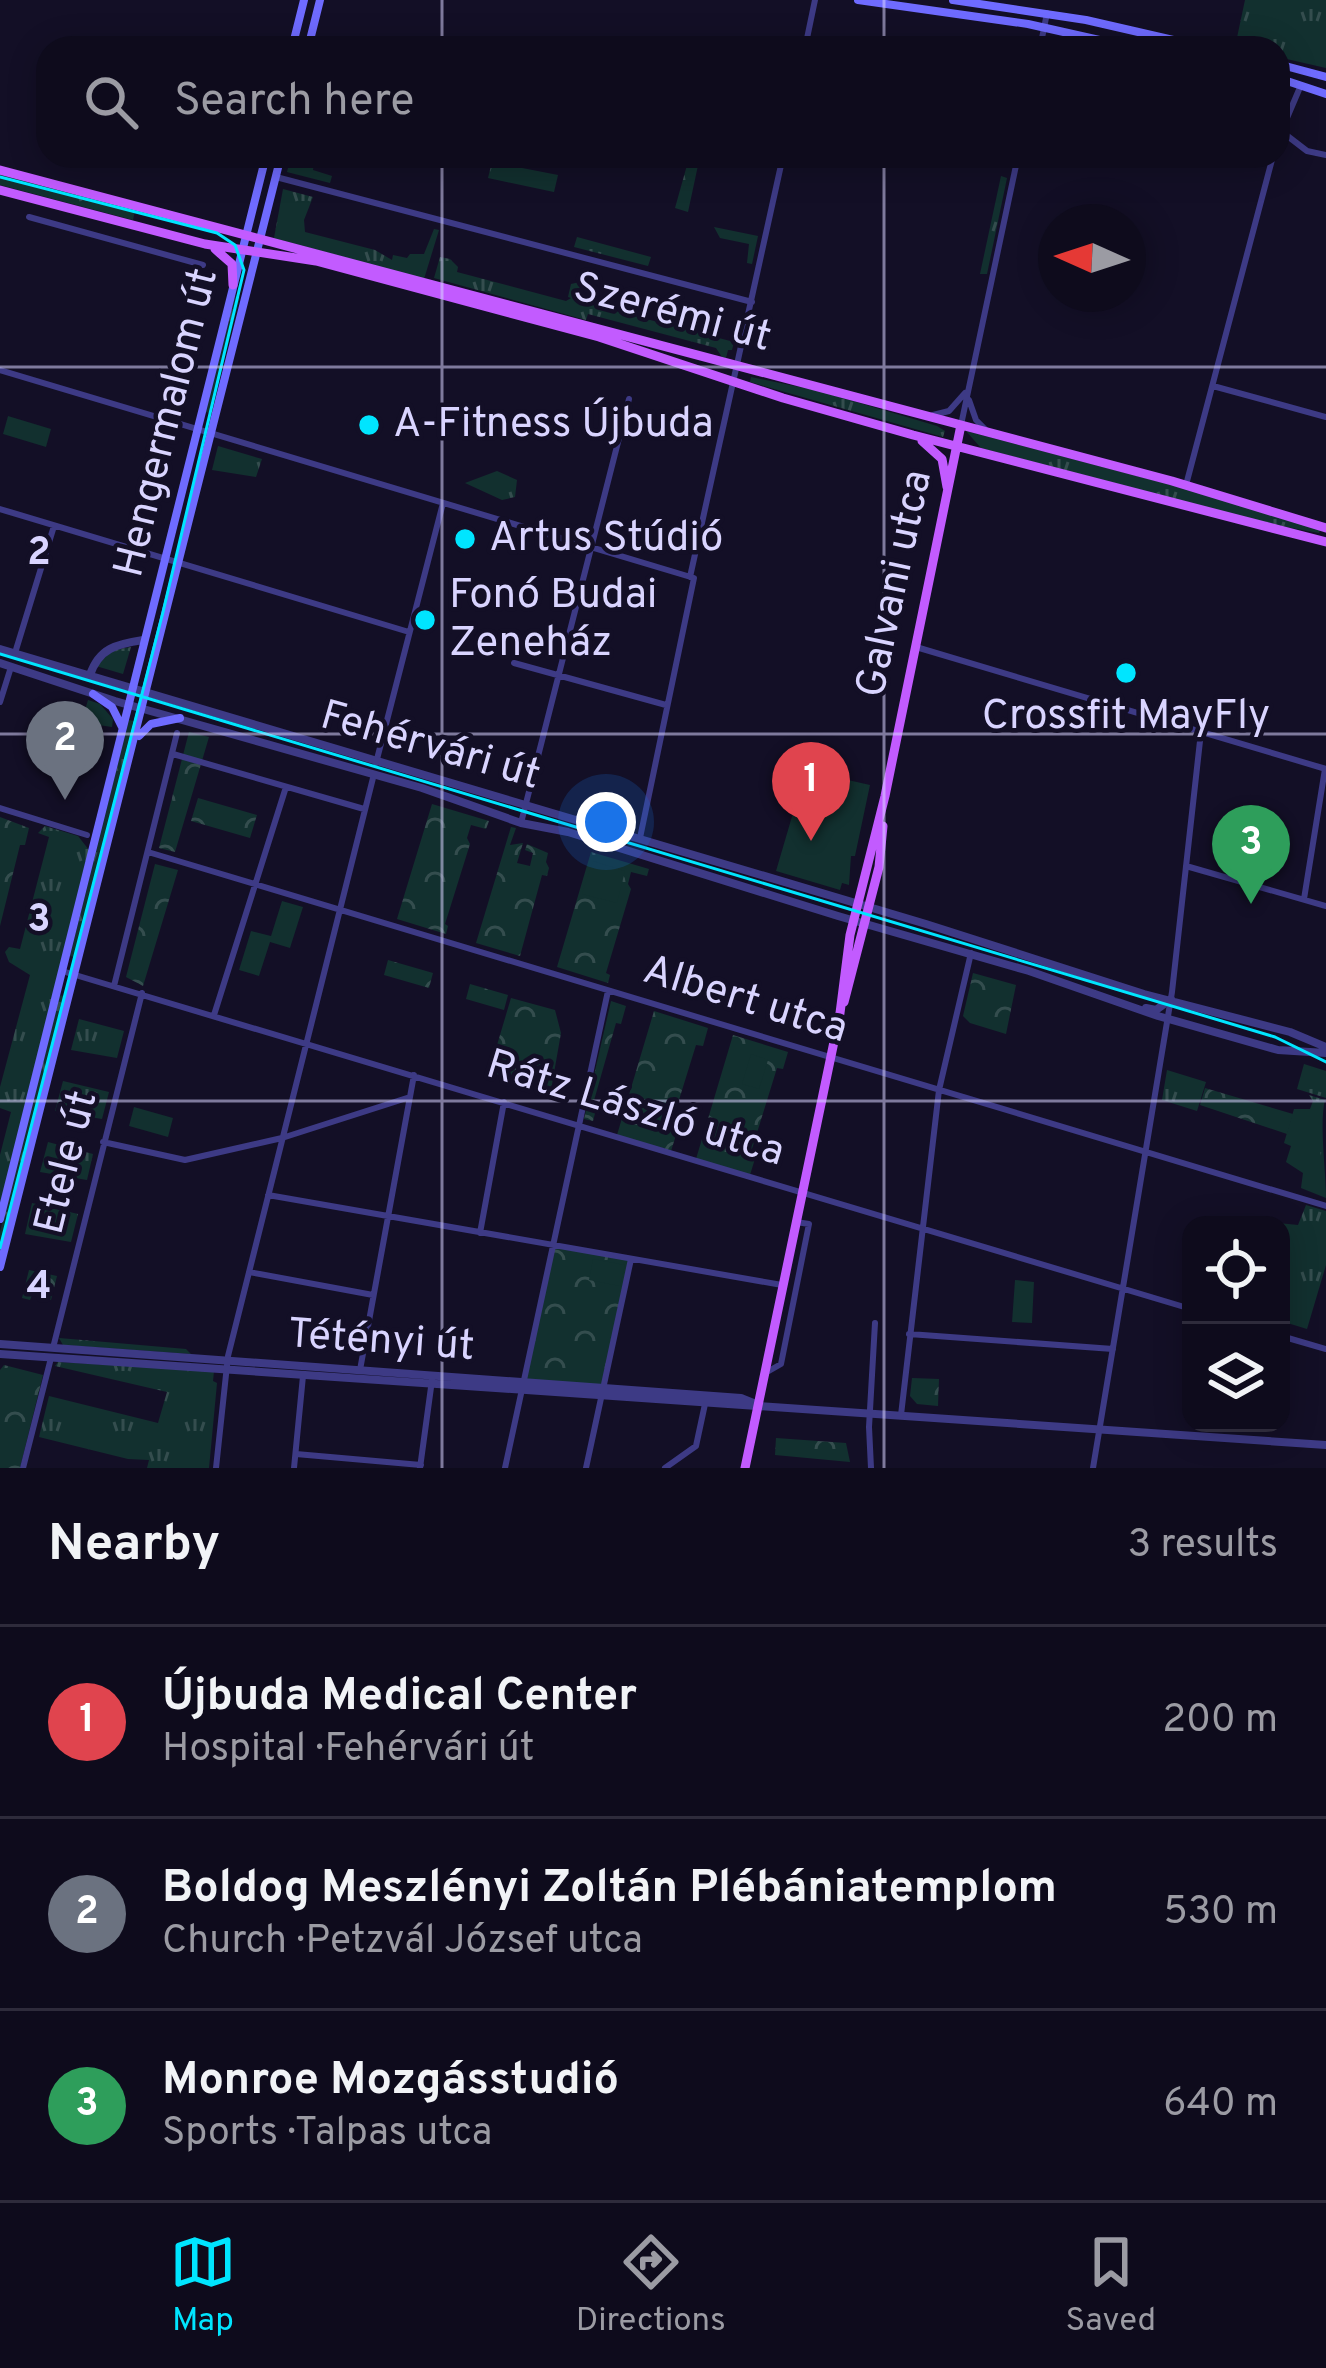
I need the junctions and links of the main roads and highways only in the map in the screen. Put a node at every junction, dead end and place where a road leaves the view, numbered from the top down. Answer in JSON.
{"nodes":[{"id":1,"x":857,"y":0,"type":"edge"},
{"id":2,"x":953,"y":0,"type":"edge"},
{"id":3,"x":304,"y":1,"type":"edge"},
{"id":4,"x":319,"y":3,"type":"edge"},
{"id":5,"x":993,"y":6,"type":"junction"},
{"id":6,"x":992,"y":18,"type":"junction"},
{"id":7,"x":1115,"y":26,"type":"junction"},
{"id":8,"x":295,"y":36,"type":"edge"},
{"id":9,"x":311,"y":36,"type":"edge"},
{"id":10,"x":1083,"y":36,"type":"edge"},
{"id":11,"x":1113,"y":36,"type":"edge"},
{"id":12,"x":1157,"y":36,"type":"edge"},
{"id":13,"x":1290,"y":67,"type":"edge"},
{"id":14,"x":1307,"y":71,"type":"junction"},
{"id":15,"x":1326,"y":77,"type":"edge"},
{"id":16,"x":1290,"y":82,"type":"edge"},
{"id":17,"x":1301,"y":85,"type":"junction"},
{"id":18,"x":1326,"y":94,"type":"edge"},
{"id":19,"x":263,"y":168,"type":"edge"},
{"id":20,"x":278,"y":168,"type":"edge"},
{"id":21,"x":0,"y":170,"type":"edge"},
{"id":22,"x":0,"y":190,"type":"edge"},
{"id":23,"x":247,"y":235,"type":"junction"},
{"id":24,"x":260,"y":238,"type":"junction"},
{"id":25,"x":205,"y":244,"type":"junction"},
{"id":26,"x":243,"y":250,"type":"junction"},
{"id":27,"x":257,"y":252,"type":"junction"},
{"id":28,"x":233,"y":285,"type":"junction"},
{"id":29,"x":962,"y":425,"type":"junction"},
{"id":30,"x":913,"y":435,"type":"junction"},
{"id":31,"x":958,"y":446,"type":"junction"},
{"id":32,"x":947,"y":498,"type":"junction"},
{"id":33,"x":1326,"y":528,"type":"edge"},
{"id":34,"x":1326,"y":542,"type":"edge"},
{"id":35,"x":147,"y":692,"type":"joint"},
{"id":36,"x":93,"y":694,"type":"road end"},
{"id":37,"x":127,"y":704,"type":"joint"},
{"id":38,"x":180,"y":718,"type":"road end"},
{"id":39,"x":122,"y":729,"type":"junction"},
{"id":40,"x":132,"y":748,"type":"junction"},
{"id":41,"x":0,"y":1219,"type":"edge"},
{"id":42,"x":0,"y":1267,"type":"edge"},
{"id":43,"x":745,"y":1468,"type":"edge"}],
"edges":[{"from":1,"to":6,"type":"main road"},
{"from":2,"to":5,"type":"main road"},
{"from":3,"to":4,"type":"main road"},
{"from":3,"to":8,"type":"main road"},
{"from":4,"to":9,"type":"main road"},
{"from":5,"to":6,"type":"main road"},
{"from":5,"to":7,"type":"main road"},
{"from":6,"to":10,"type":"main road"},
{"from":7,"to":11,"type":"main road"},
{"from":7,"to":12,"type":"main road"},
{"from":13,"to":14,"type":"main road"},
{"from":14,"to":15,"type":"main road"},
{"from":14,"to":17,"type":"main road"},
{"from":16,"to":17,"type":"main road"},
{"from":17,"to":18,"type":"main road"},
{"from":19,"to":23,"type":"main road","name":"Hengermalom út"},
{"from":20,"to":24,"type":"main road","name":"Hengermalom út"},
{"from":21,"to":23,"type":"main road","name":"Szerémi út"},
{"from":22,"to":25,"type":"main road","name":"Szerémi út"},
{"from":23,"to":24,"type":"main road","name":"Szerémi út"},
{"from":23,"to":26,"type":"main road","name":"Hengermalom út"},
{"from":24,"to":27,"type":"main road","name":"Hengermalom út"},
{"from":24,"to":29,"type":"main road","name":"Szerémi út"},
{"from":25,"to":26,"type":"main road","name":"Szerémi út"},
{"from":25,"to":28,"type":"main road"},
{"from":26,"to":27,"type":"main road","name":"Szerémi út"},
{"from":26,"to":28,"type":"main road","name":"Hengermalom út"},
{"from":27,"to":30,"type":"main road","name":"Szerémi út"},
{"from":27,"to":35,"type":"main road","name":"Hengermalom út"},
{"from":28,"to":37,"type":"main road","name":"Hengermalom út"},
{"from":29,"to":31,"type":"main road","name":"Galvani utca"},
{"from":29,"to":33,"type":"main road","name":"Szerémi út"},
{"from":30,"to":31,"type":"main road","name":"Szerémi út"},
{"from":30,"to":32,"type":"main road"},
{"from":31,"to":32,"type":"main road","name":"Galvani utca"},
{"from":31,"to":34,"type":"main road","name":"Szerémi út"},
{"from":32,"to":43,"type":"main road","name":"Galvani utca"},
{"from":35,"to":40,"type":"main road","name":"Etele út"},
{"from":36,"to":39,"type":"main road"},
{"from":37,"to":39,"type":"main road","name":"Etele út"},
{"from":38,"to":40,"type":"main road"},
{"from":39,"to":41,"type":"main road","name":"Etele út"},
{"from":40,"to":42,"type":"main road","name":"Etele út"}]}
